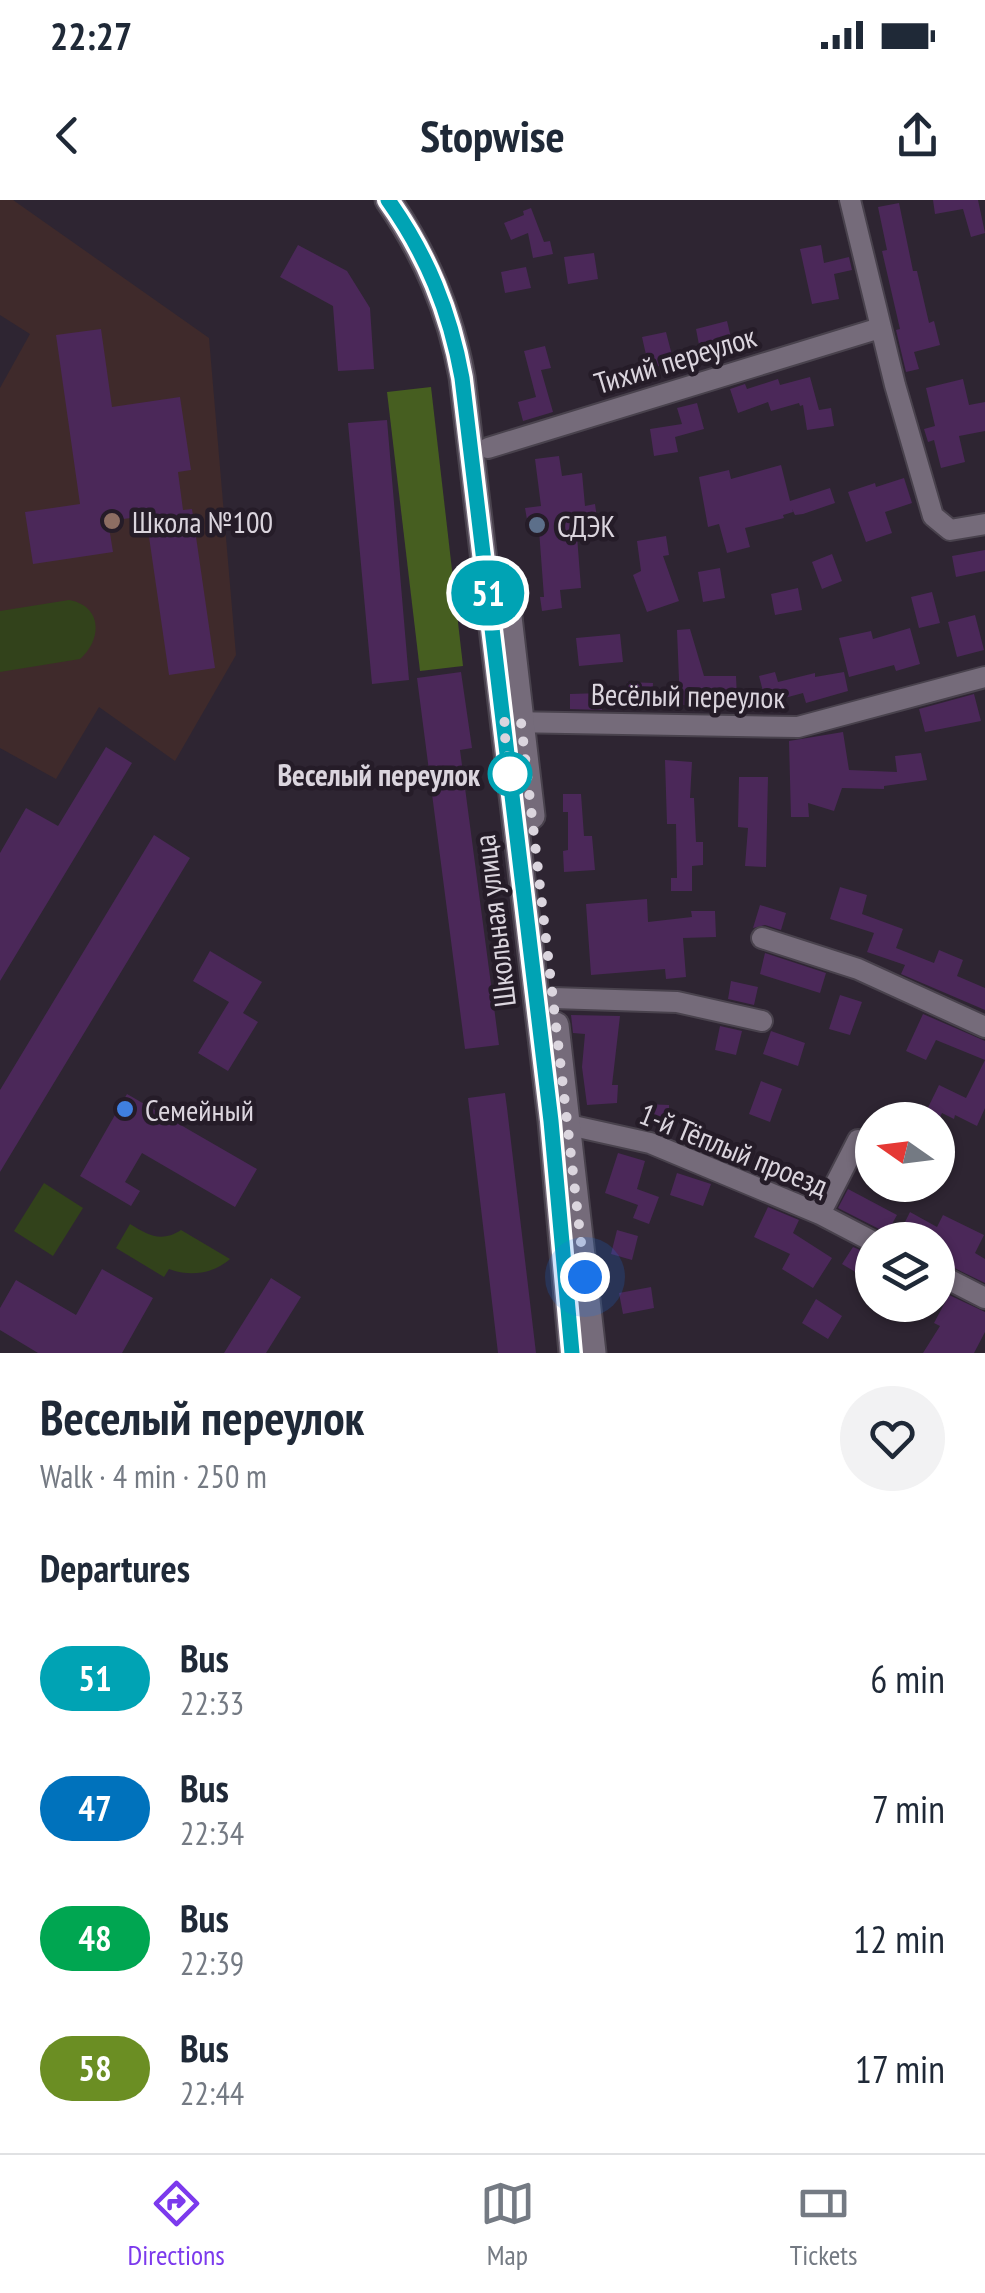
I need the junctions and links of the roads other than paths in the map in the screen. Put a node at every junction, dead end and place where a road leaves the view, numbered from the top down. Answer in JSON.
{"nodes":[{"id":1,"x":388,"y":200,"type":"edge"},
{"id":2,"x":407,"y":200,"type":"edge"},
{"id":3,"x":850,"y":200,"type":"edge"},
{"id":4,"x":880,"y":328,"type":"junction"},
{"id":5,"x":488,"y":448,"type":"junction"},
{"id":6,"x":985,"y":524,"type":"edge"},
{"id":7,"x":985,"y":677,"type":"edge"},
{"id":8,"x":512,"y":722,"type":"junction"},
{"id":9,"x":762,"y":938,"type":"dead end"},
{"id":10,"x":553,"y":998,"type":"junction"},
{"id":11,"x":762,"y":1022,"type":"dead end"},
{"id":12,"x":985,"y":1027,"type":"edge"},
{"id":13,"x":570,"y":1125,"type":"junction"},
{"id":14,"x":855,"y":1146,"type":"edge"},
{"id":15,"x":820,"y":1214,"type":"junction"},
{"id":16,"x":855,"y":1232,"type":"edge"},
{"id":17,"x":955,"y":1283,"type":"edge"},
{"id":18,"x":985,"y":1298,"type":"edge"},
{"id":19,"x":572,"y":1353,"type":"edge"},
{"id":20,"x":593,"y":1353,"type":"edge"}],
"edges":[{"from":1,"to":8,"type":"main road","name":"Школьная улица"},
{"from":2,"to":5,"type":"main road","name":"Школьная улица"},
{"from":3,"to":4,"type":"street"},
{"from":4,"to":5,"type":"street","name":"Тихий переулок"},
{"from":4,"to":6,"type":"street"},
{"from":5,"to":8,"type":"main road","name":"Школьная улица"},
{"from":7,"to":8,"type":"street","name":"Весёлый переулок"},
{"from":8,"to":10,"type":"main road","name":"Школьная улица"},
{"from":8,"to":19,"type":"main road","name":"Школьная улица"},
{"from":9,"to":12,"type":"street"},
{"from":10,"to":11,"type":"street"},
{"from":10,"to":13,"type":"main road","name":"Школьная улица"},
{"from":13,"to":15,"type":"street","name":"1-й Тёплый проезд"},
{"from":13,"to":20,"type":"main road","name":"Школьная улица"},
{"from":14,"to":15,"type":"street"},
{"from":15,"to":16,"type":"street","name":"1-й Тёплый проезд"},
{"from":17,"to":18,"type":"street"}]}
